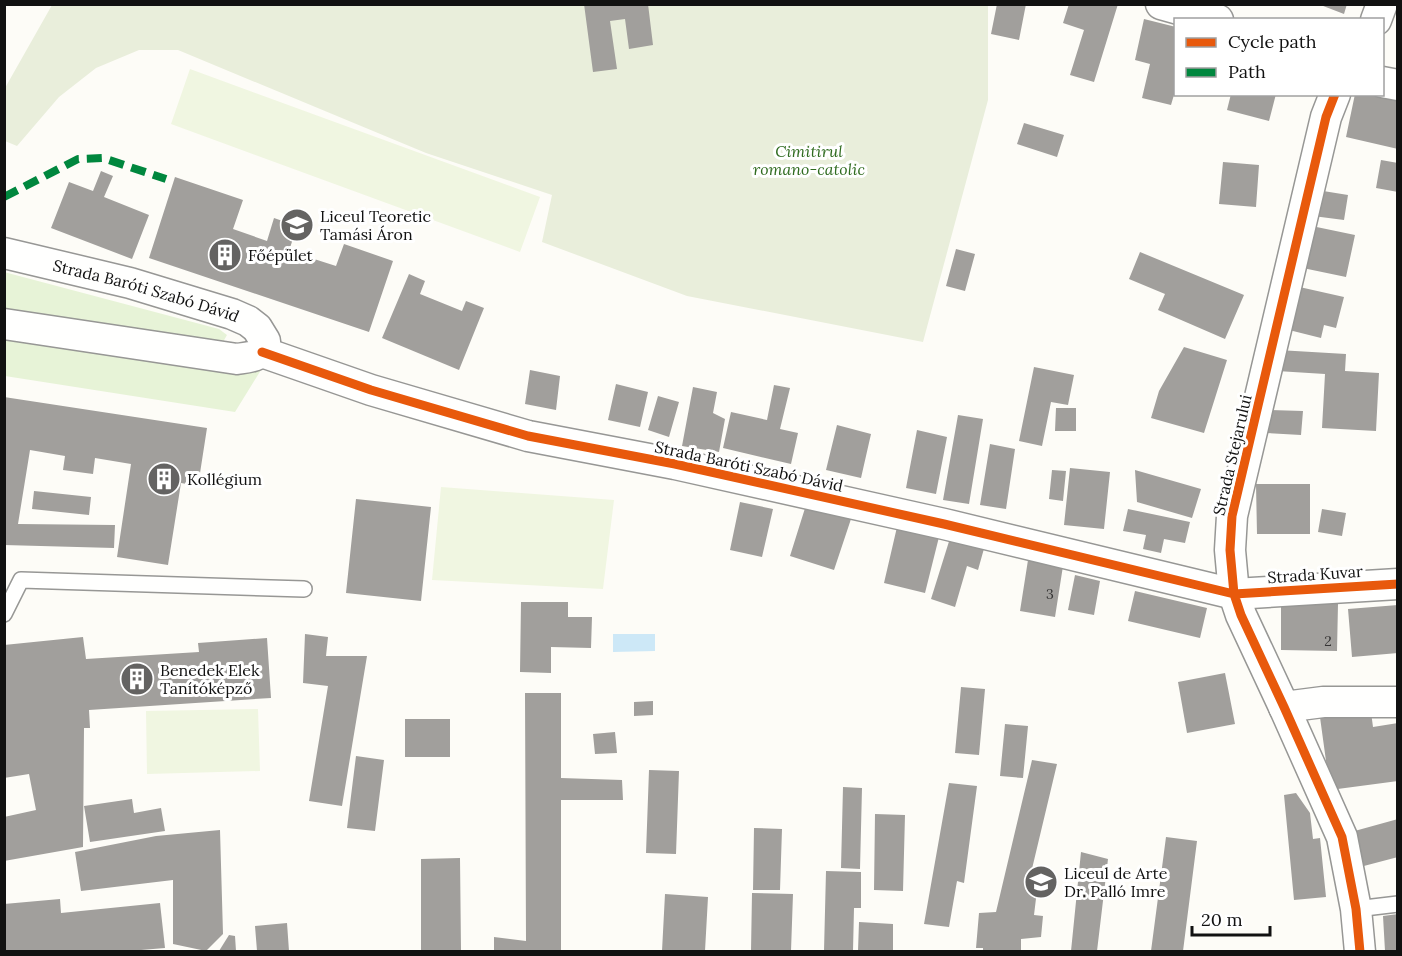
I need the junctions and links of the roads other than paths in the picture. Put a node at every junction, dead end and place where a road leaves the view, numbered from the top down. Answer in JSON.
{"nodes":[{"id":1,"x":1161,"y":4,"type":"edge"},
{"id":2,"x":1211,"y":18,"type":"edge"},
{"id":3,"x":1334,"y":96,"type":"edge"},
{"id":4,"x":4,"y":252,"type":"edge"},
{"id":5,"x":4,"y":324,"type":"edge"},
{"id":6,"x":262,"y":352,"type":"junction"},
{"id":7,"x":1398,"y":584,"type":"edge"},
{"id":8,"x":304,"y":589,"type":"dead end"},
{"id":9,"x":1234,"y":594,"type":"junction"},
{"id":10,"x":4,"y":614,"type":"edge"},
{"id":11,"x":1398,"y":702,"type":"edge"},
{"id":12,"x":1284,"y":707,"type":"junction"},
{"id":13,"x":1398,"y":904,"type":"edge"},
{"id":14,"x":1356,"y":909,"type":"junction"},
{"id":15,"x":1360,"y":951,"type":"edge"}],
"edges":[{"from":1,"to":2,"type":"street"},
{"from":3,"to":9,"type":"street","name":"Strada Stejarului"},
{"from":4,"to":6,"type":"street","name":"Strada Baróti Szabó Dávid"},
{"from":5,"to":6,"type":"street"},
{"from":6,"to":9,"type":"street","name":"Strada Baróti Szabó Dávid"},
{"from":7,"to":9,"type":"street","name":"Strada Kuvar"},
{"from":8,"to":10,"type":"lane"},
{"from":9,"to":12,"type":"street","name":"Strada Stejarului"},
{"from":11,"to":12,"type":"street"},
{"from":12,"to":14,"type":"street","name":"Strada Stejarului"},
{"from":13,"to":14,"type":"lane"},
{"from":14,"to":15,"type":"street","name":"Strada Stejarului"}]}
